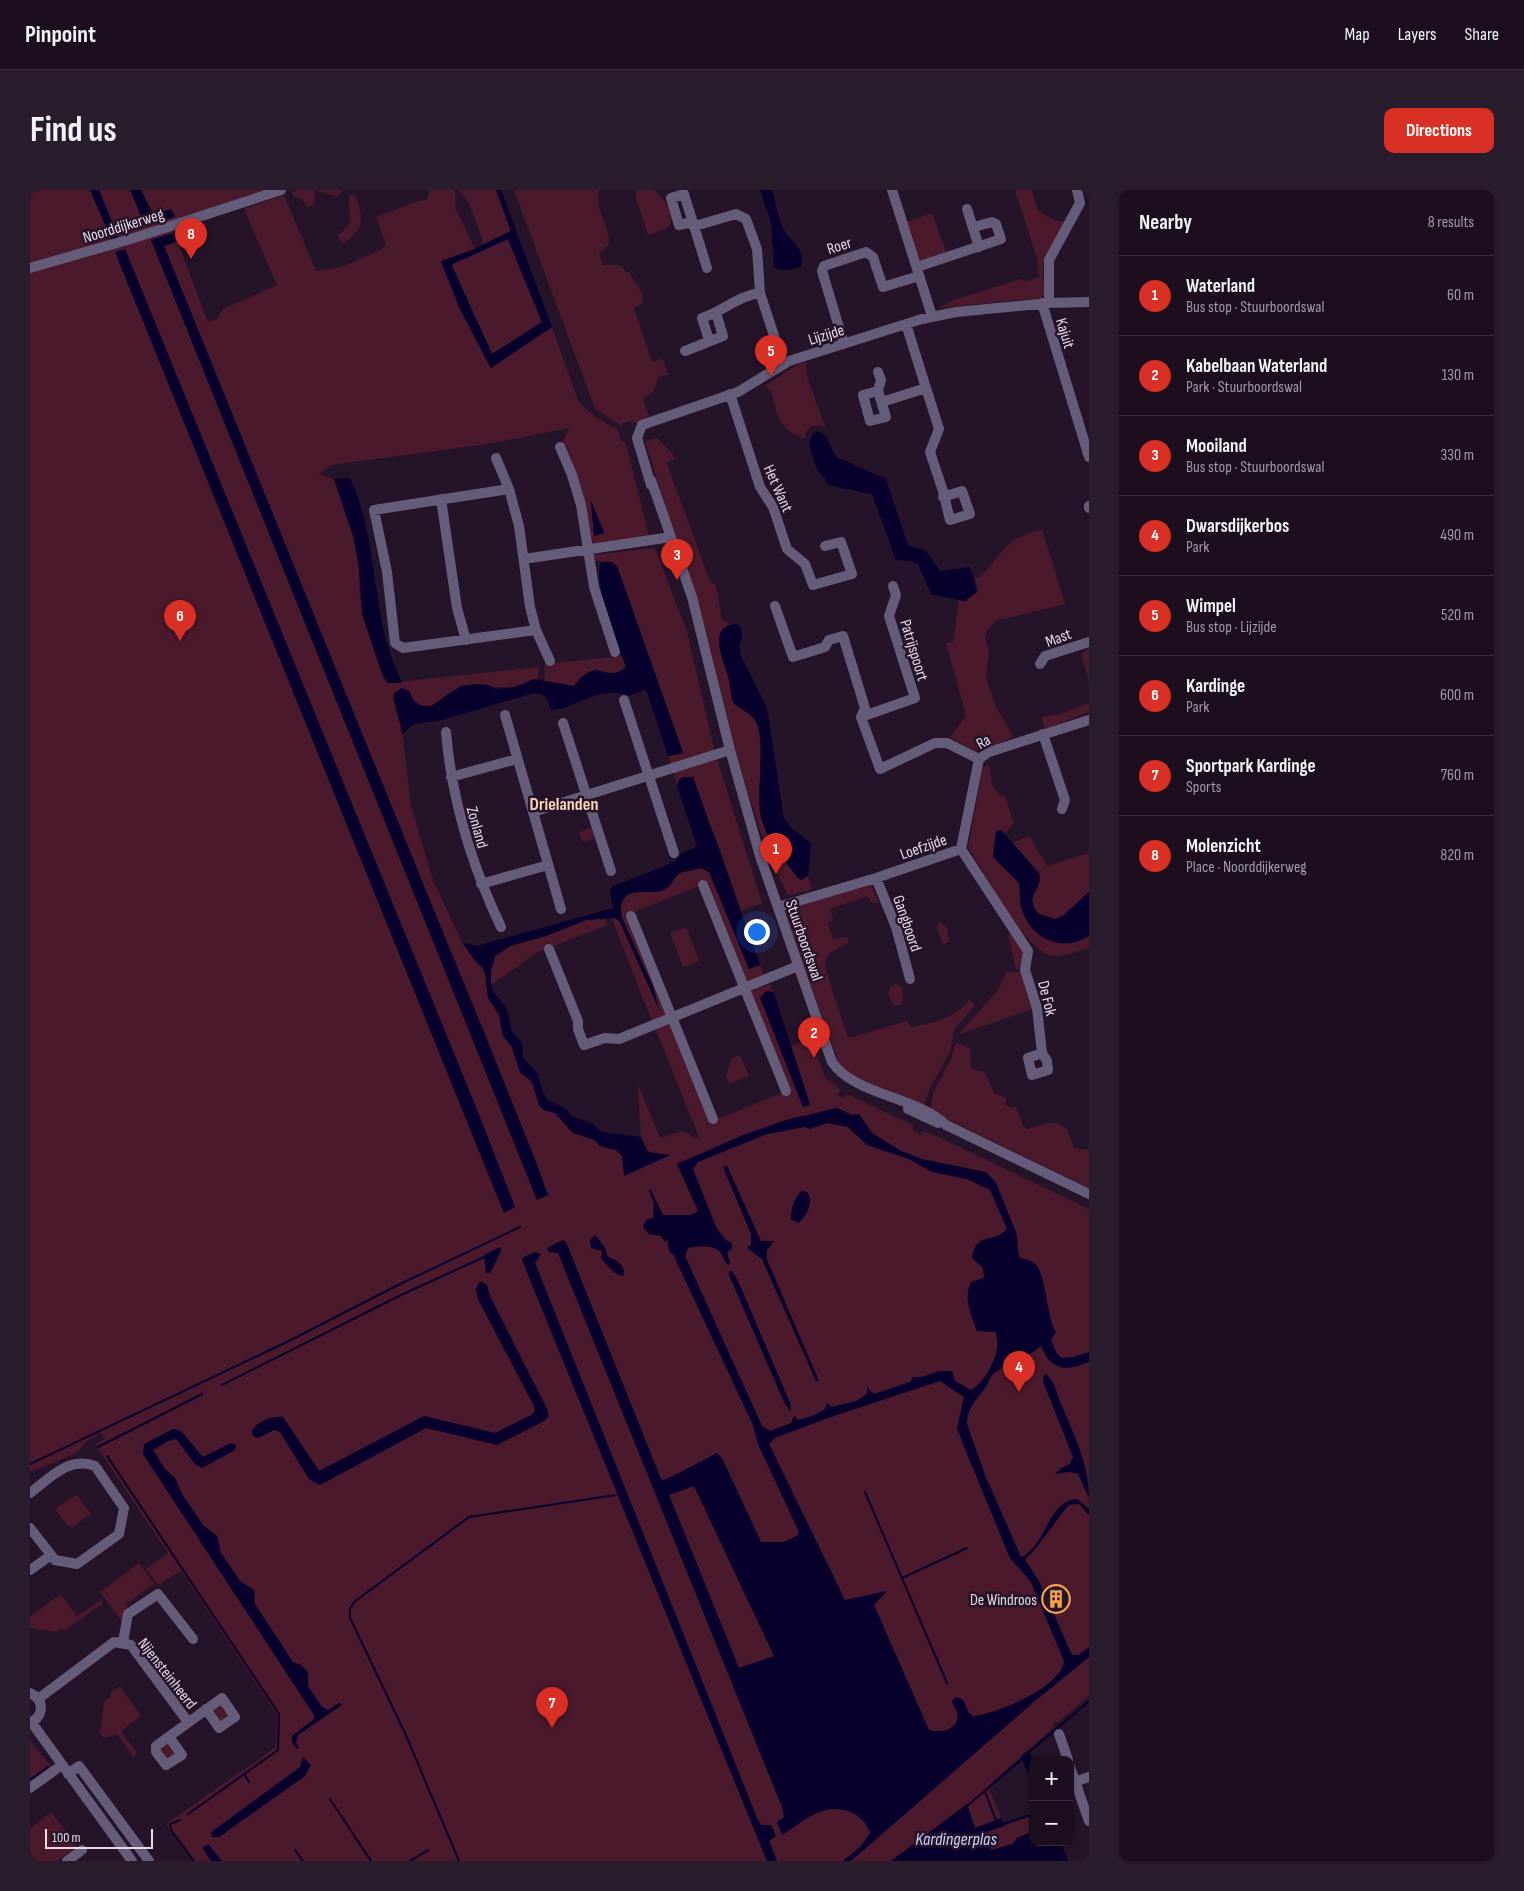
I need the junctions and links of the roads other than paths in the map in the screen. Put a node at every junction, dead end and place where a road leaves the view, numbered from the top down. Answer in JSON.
{"nodes":[{"id":1,"x":281,"y":190,"type":"edge"},
{"id":2,"x":892,"y":190,"type":"edge"},
{"id":3,"x":1077,"y":190,"type":"edge"},
{"id":4,"x":967,"y":209,"type":"dead end"},
{"id":5,"x":974,"y":227,"type":"junction"},
{"id":6,"x":979,"y":247,"type":"junction"},
{"id":7,"x":30,"y":268,"type":"edge"},
{"id":8,"x":707,"y":268,"type":"dead end"},
{"id":9,"x":918,"y":272,"type":"junction"},
{"id":10,"x":760,"y":292,"type":"junction"},
{"id":11,"x":1089,"y":302,"type":"edge"},
{"id":12,"x":1045,"y":303,"type":"junction"},
{"id":13,"x":716,"y":313,"type":"junction"},
{"id":14,"x":932,"y":316,"type":"junction"},
{"id":15,"x":906,"y":324,"type":"junction"},
{"id":16,"x":708,"y":340,"type":"junction"},
{"id":17,"x":844,"y":344,"type":"junction"},
{"id":18,"x":685,"y":351,"type":"dead end"},
{"id":19,"x":783,"y":363,"type":"junction"},
{"id":20,"x":878,"y":372,"type":"dead end"},
{"id":21,"x":926,"y":388,"type":"junction"},
{"id":22,"x":878,"y":391,"type":"junction"},
{"id":23,"x":730,"y":394,"type":"junction"},
{"id":24,"x":882,"y":402,"type":"junction"},
{"id":25,"x":560,"y":447,"type":"dead end"},
{"id":26,"x":1089,"y":457,"type":"edge"},
{"id":27,"x":496,"y":458,"type":"dead end"},
{"id":28,"x":509,"y":489,"type":"junction"},
{"id":29,"x":943,"y":496,"type":"dead end"},
{"id":30,"x":442,"y":499,"type":"junction"},
{"id":31,"x":668,"y":538,"type":"junction"},
{"id":32,"x":825,"y":546,"type":"dead end"},
{"id":33,"x":588,"y":551,"type":"junction"},
{"id":34,"x":524,"y":559,"type":"junction"},
{"id":35,"x":893,"y":586,"type":"dead end"},
{"id":36,"x":775,"y":606,"type":"dead end"},
{"id":37,"x":536,"y":630,"type":"junction"},
{"id":38,"x":466,"y":640,"type":"junction"},
{"id":39,"x":1089,"y":642,"type":"edge"},
{"id":40,"x":615,"y":652,"type":"dead end"},
{"id":41,"x":550,"y":661,"type":"dead end"},
{"id":42,"x":1040,"y":664,"type":"dead end"},
{"id":43,"x":624,"y":700,"type":"dead end"},
{"id":44,"x":505,"y":715,"type":"dead end"},
{"id":45,"x":862,"y":717,"type":"junction"},
{"id":46,"x":1089,"y":720,"type":"edge"},
{"id":47,"x":563,"y":723,"type":"dead end"},
{"id":48,"x":446,"y":732,"type":"dead end"},
{"id":49,"x":1043,"y":734,"type":"junction"},
{"id":50,"x":730,"y":750,"type":"junction"},
{"id":51,"x":517,"y":759,"type":"junction"},
{"id":52,"x":979,"y":759,"type":"junction"},
{"id":53,"x":649,"y":776,"type":"junction"},
{"id":54,"x":451,"y":777,"type":"junction"},
{"id":55,"x":587,"y":797,"type":"junction"},
{"id":56,"x":1062,"y":809,"type":"dead end"},
{"id":57,"x":533,"y":812,"type":"junction"},
{"id":58,"x":961,"y":849,"type":"junction"},
{"id":59,"x":674,"y":853,"type":"dead end"},
{"id":60,"x":548,"y":865,"type":"junction"},
{"id":61,"x":611,"y":871,"type":"dead end"},
{"id":62,"x":876,"y":878,"type":"junction"},
{"id":63,"x":481,"y":884,"type":"junction"},
{"id":64,"x":703,"y":885,"type":"dead end"},
{"id":65,"x":778,"y":906,"type":"junction"},
{"id":66,"x":561,"y":909,"type":"dead end"},
{"id":67,"x":631,"y":916,"type":"dead end"},
{"id":68,"x":501,"y":927,"type":"dead end"},
{"id":69,"x":549,"y":949,"type":"dead end"},
{"id":70,"x":1028,"y":951,"type":"joint"},
{"id":71,"x":798,"y":966,"type":"junction"},
{"id":72,"x":910,"y":979,"type":"dead end"},
{"id":73,"x":745,"y":988,"type":"junction"},
{"id":74,"x":672,"y":1017,"type":"junction"},
{"id":75,"x":1042,"y":1053,"type":"dead end"},
{"id":76,"x":786,"y":1091,"type":"dead end"},
{"id":77,"x":713,"y":1119,"type":"dead end"},
{"id":78,"x":1089,"y":1194,"type":"edge"},
{"id":79,"x":30,"y":1493,"type":"edge"},
{"id":80,"x":30,"y":1528,"type":"edge"},
{"id":81,"x":50,"y":1556,"type":"junction"},
{"id":82,"x":30,"y":1570,"type":"edge"},
{"id":83,"x":193,"y":1639,"type":"dead end"},
{"id":84,"x":124,"y":1642,"type":"junction"},
{"id":85,"x":34,"y":1696,"type":"edge"},
{"id":86,"x":206,"y":1709,"type":"dead end"},
{"id":87,"x":188,"y":1722,"type":"junction"},
{"id":88,"x":31,"y":1723,"type":"edge"},
{"id":89,"x":1059,"y":1734,"type":"dead end"},
{"id":90,"x":169,"y":1737,"type":"dead end"},
{"id":91,"x":1067,"y":1756,"type":"edge"},
{"id":92,"x":62,"y":1765,"type":"junction"},
{"id":93,"x":68,"y":1774,"type":"junction"},
{"id":94,"x":1089,"y":1777,"type":"edge"},
{"id":95,"x":1074,"y":1783,"type":"edge"},
{"id":96,"x":1074,"y":1785,"type":"edge"},
{"id":97,"x":30,"y":1788,"type":"edge"},
{"id":98,"x":1089,"y":1821,"type":"edge"},
{"id":99,"x":82,"y":1850,"type":"dead end"},
{"id":100,"x":67,"y":1861,"type":"edge"},
{"id":101,"x":132,"y":1861,"type":"edge"},
{"id":102,"x":150,"y":1861,"type":"edge"}],
"edges":[{"from":1,"to":7,"type":"street","name":"Noorddijkerweg"},
{"from":2,"to":9,"type":"street"},
{"from":3,"to":12,"type":"street","name":"Kajuit"},
{"from":4,"to":5,"type":"street"},
{"from":5,"to":6,"type":"street"},
{"from":5,"to":6,"type":"street","name":"Roer"},
{"from":6,"to":9,"type":"street","name":"Roer"},
{"from":8,"to":10,"type":"street"},
{"from":9,"to":14,"type":"street"},
{"from":9,"to":17,"type":"street","name":"Roer"},
{"from":10,"to":13,"type":"street"},
{"from":10,"to":19,"type":"street"},
{"from":11,"to":12,"type":"street","name":"Lijzijde"},
{"from":12,"to":14,"type":"street","name":"Lijzijde"},
{"from":12,"to":26,"type":"street","name":"Kajuit"},
{"from":13,"to":16,"type":"street"},
{"from":13,"to":16,"type":"street"},
{"from":14,"to":15,"type":"street","name":"Lijzijde"},
{"from":15,"to":17,"type":"street","name":"Lijzijde"},
{"from":15,"to":21,"type":"street"},
{"from":16,"to":18,"type":"street"},
{"from":17,"to":19,"type":"street","name":"Lijzijde"},
{"from":19,"to":23,"type":"street","name":"Lijzijde"},
{"from":20,"to":22,"type":"street"},
{"from":21,"to":24,"type":"street"},
{"from":21,"to":29,"type":"street"},
{"from":22,"to":24,"type":"street"},
{"from":22,"to":24,"type":"street"},
{"from":23,"to":31,"type":"street","name":"Lijzijde"},
{"from":23,"to":32,"type":"street","name":"Het Want"},
{"from":25,"to":33,"type":"street"},
{"from":27,"to":28,"type":"street"},
{"from":28,"to":30,"type":"street"},
{"from":28,"to":34,"type":"street"},
{"from":30,"to":38,"type":"street"},
{"from":30,"to":38,"type":"street"},
{"from":31,"to":33,"type":"street"},
{"from":31,"to":50,"type":"street","name":"Stuurboordswal"},
{"from":33,"to":34,"type":"street"},
{"from":33,"to":40,"type":"street"},
{"from":34,"to":37,"type":"street"},
{"from":35,"to":45,"type":"street","name":"Patrijspoort"},
{"from":36,"to":45,"type":"street"},
{"from":37,"to":38,"type":"street"},
{"from":37,"to":41,"type":"street"},
{"from":39,"to":42,"type":"street","name":"Mast"},
{"from":43,"to":53,"type":"street"},
{"from":44,"to":51,"type":"street"},
{"from":45,"to":52,"type":"street"},
{"from":46,"to":49,"type":"street","name":"Ra"},
{"from":47,"to":55,"type":"street"},
{"from":48,"to":54,"type":"street","name":"Zonland"},
{"from":49,"to":52,"type":"street","name":"Ra"},
{"from":49,"to":56,"type":"street"},
{"from":50,"to":53,"type":"street"},
{"from":50,"to":65,"type":"street","name":"Stuurboordswal"},
{"from":51,"to":54,"type":"street"},
{"from":51,"to":57,"type":"street"},
{"from":52,"to":58,"type":"street","name":"Ra"},
{"from":53,"to":55,"type":"street"},
{"from":53,"to":59,"type":"street"},
{"from":54,"to":63,"type":"street","name":"Zonland"},
{"from":55,"to":57,"type":"street"},
{"from":55,"to":61,"type":"street"},
{"from":57,"to":60,"type":"street"},
{"from":58,"to":62,"type":"street","name":"Loefzijde"},
{"from":58,"to":70,"type":"street","name":"Loefzijde"},
{"from":60,"to":63,"type":"street"},
{"from":60,"to":66,"type":"street"},
{"from":62,"to":65,"type":"street","name":"Loefzijde"},
{"from":62,"to":72,"type":"street","name":"Gangboord"},
{"from":63,"to":68,"type":"street","name":"Zonland"},
{"from":64,"to":73,"type":"street"},
{"from":65,"to":71,"type":"street","name":"Stuurboordswal"},
{"from":67,"to":74,"type":"street"},
{"from":69,"to":74,"type":"street"},
{"from":70,"to":75,"type":"street","name":"De Fok"},
{"from":71,"to":73,"type":"street"},
{"from":71,"to":78,"type":"street","name":"Stuurboordswal"},
{"from":73,"to":74,"type":"street"},
{"from":73,"to":76,"type":"street"},
{"from":74,"to":77,"type":"street"},
{"from":79,"to":81,"type":"street"},
{"from":80,"to":81,"type":"street"},
{"from":81,"to":82,"type":"street"},
{"from":83,"to":84,"type":"street","name":"Nijensteinheerd"},
{"from":84,"to":85,"type":"street","name":"Nijensteinheerd"},
{"from":84,"to":87,"type":"street","name":"Nijensteinheerd"},
{"from":85,"to":88,"type":"street"},
{"from":86,"to":87,"type":"street","name":"Nijensteinheerd"},
{"from":87,"to":90,"type":"street","name":"Nijensteinheerd"},
{"from":88,"to":92,"type":"street"},
{"from":89,"to":91,"type":"street"},
{"from":92,"to":93,"type":"street"},
{"from":92,"to":97,"type":"street"},
{"from":93,"to":101,"type":"street"},
{"from":93,"to":102,"type":"street"},
{"from":94,"to":95,"type":"street"},
{"from":96,"to":98,"type":"street"},
{"from":99,"to":100,"type":"street"}]}
